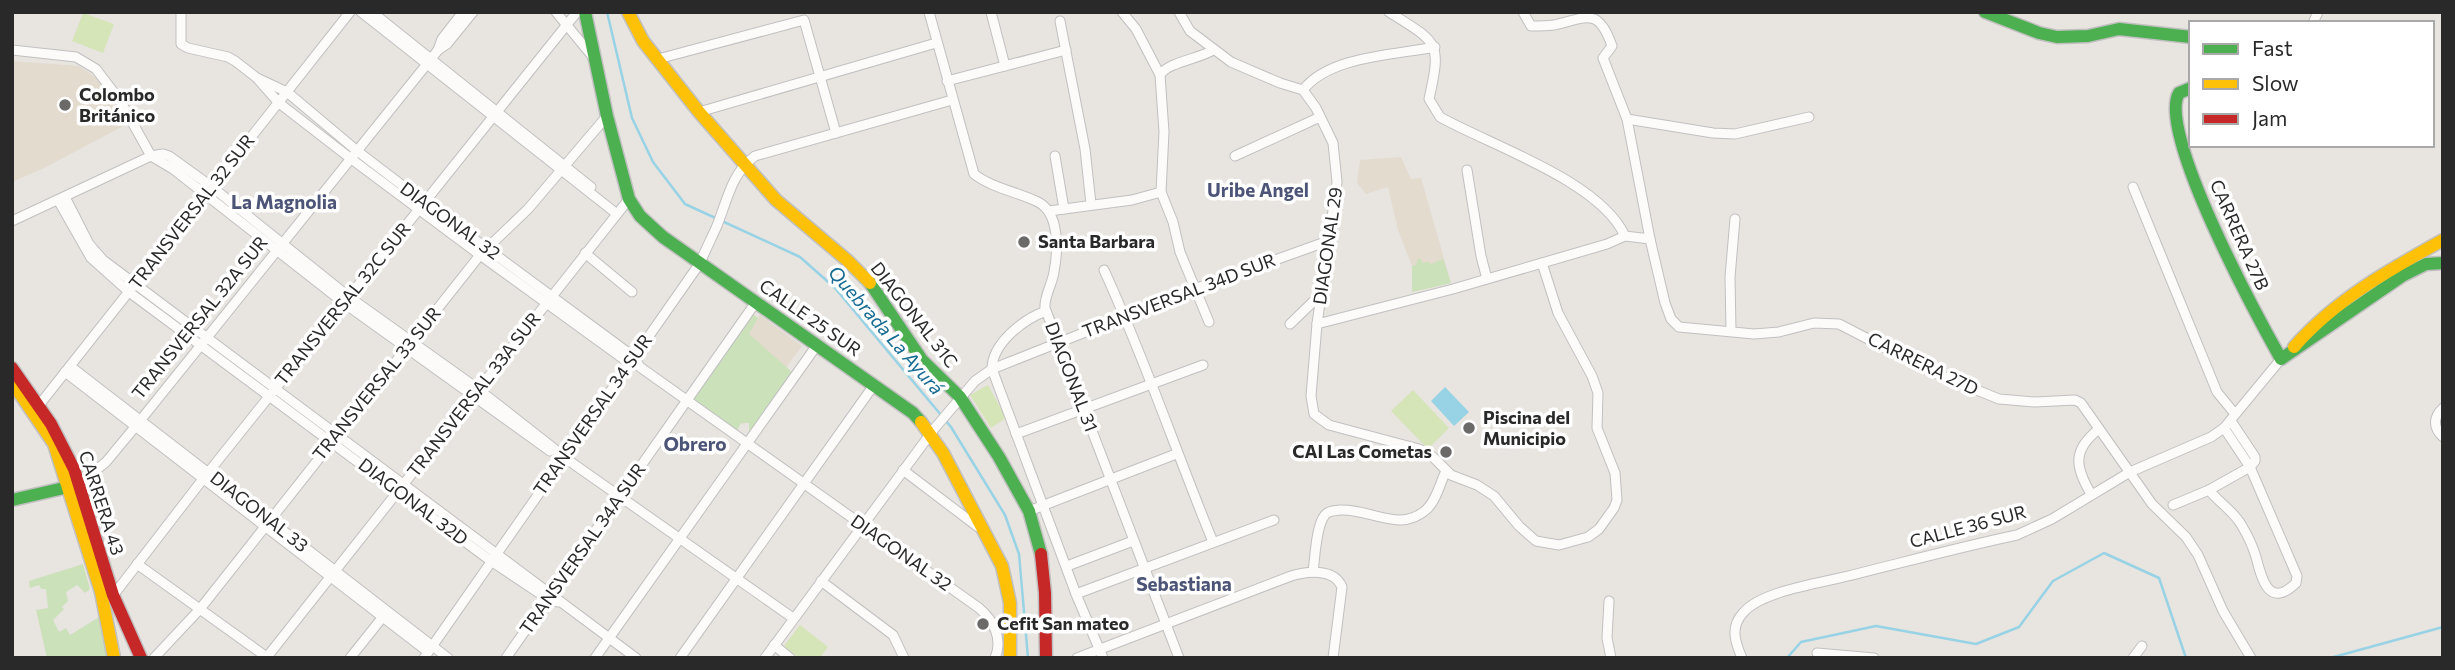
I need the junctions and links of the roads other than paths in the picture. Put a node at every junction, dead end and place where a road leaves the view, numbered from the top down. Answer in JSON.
{"nodes":[{"id":1,"x":181,"y":12,"type":"edge"},
{"id":2,"x":350,"y":12,"type":"edge"},
{"id":3,"x":361,"y":12,"type":"edge"},
{"id":4,"x":372,"y":12,"type":"edge"},
{"id":5,"x":463,"y":12,"type":"edge"},
{"id":6,"x":473,"y":12,"type":"edge"},
{"id":7,"x":556,"y":12,"type":"edge"},
{"id":8,"x":577,"y":12,"type":"edge"},
{"id":9,"x":585,"y":12,"type":"edge"},
{"id":10,"x":628,"y":12,"type":"edge"},
{"id":11,"x":929,"y":12,"type":"edge"},
{"id":12,"x":991,"y":12,"type":"edge"},
{"id":13,"x":1122,"y":12,"type":"edge"},
{"id":14,"x":1179,"y":12,"type":"edge"},
{"id":15,"x":1390,"y":12,"type":"edge"},
{"id":16,"x":1523,"y":12,"type":"edge"},
{"id":17,"x":1985,"y":12,"type":"edge"},
{"id":18,"x":1059,"y":22,"type":"dead end"},
{"id":19,"x":567,"y":25,"type":"junction"},
{"id":20,"x":2189,"y":37,"type":"edge"},
{"id":21,"x":936,"y":43,"type":"junction"},
{"id":22,"x":1435,"y":47,"type":"junction"},
{"id":23,"x":12,"y":50,"type":"edge"},
{"id":24,"x":438,"y":50,"type":"junction"},
{"id":25,"x":1066,"y":50,"type":"junction"},
{"id":26,"x":1213,"y":50,"type":"junction"},
{"id":27,"x":658,"y":59,"type":"junction"},
{"id":28,"x":428,"y":61,"type":"junction"},
{"id":29,"x":597,"y":62,"type":"junction"},
{"id":30,"x":1005,"y":66,"type":"junction"},
{"id":31,"x":1160,"y":75,"type":"junction"},
{"id":32,"x":820,"y":77,"type":"junction"},
{"id":33,"x":257,"y":78,"type":"junction"},
{"id":34,"x":947,"y":81,"type":"junction"},
{"id":35,"x":2189,"y":88,"type":"edge"},
{"id":36,"x":1303,"y":90,"type":"junction"},
{"id":37,"x":287,"y":92,"type":"junction"},
{"id":38,"x":953,"y":100,"type":"junction"},
{"id":39,"x":279,"y":103,"type":"junction"},
{"id":40,"x":699,"y":112,"type":"junction"},
{"id":41,"x":495,"y":114,"type":"junction"},
{"id":42,"x":607,"y":116,"type":"junction"},
{"id":43,"x":1321,"y":117,"type":"junction"},
{"id":44,"x":1809,"y":117,"type":"dead end"},
{"id":45,"x":1627,"y":119,"type":"junction"},
{"id":46,"x":836,"y":133,"type":"junction"},
{"id":47,"x":353,"y":154,"type":"junction"},
{"id":48,"x":151,"y":156,"type":"junction"},
{"id":49,"x":1055,"y":156,"type":"dead end"},
{"id":50,"x":1235,"y":156,"type":"dead end"},
{"id":51,"x":745,"y":163,"type":"junction"},
{"id":52,"x":563,"y":169,"type":"junction"},
{"id":53,"x":1467,"y":170,"type":"dead end"},
{"id":54,"x":212,"y":187,"type":"junction"},
{"id":55,"x":2133,"y":187,"type":"dead end"},
{"id":56,"x":1161,"y":192,"type":"junction"},
{"id":57,"x":205,"y":196,"type":"junction"},
{"id":58,"x":61,"y":198,"type":"junction"},
{"id":59,"x":1091,"y":204,"type":"junction"},
{"id":60,"x":421,"y":206,"type":"junction"},
{"id":61,"x":622,"y":207,"type":"junction"},
{"id":62,"x":1064,"y":209,"type":"junction"},
{"id":63,"x":1049,"y":211,"type":"junction"},
{"id":64,"x":1734,"y":219,"type":"dead end"},
{"id":65,"x":12,"y":221,"type":"edge"},
{"id":66,"x":1625,"y":236,"type":"junction"},
{"id":67,"x":1650,"y":239,"type":"junction"},
{"id":68,"x":2443,"y":240,"type":"edge"},
{"id":69,"x":1328,"y":241,"type":"junction"},
{"id":70,"x":278,"y":247,"type":"junction"},
{"id":71,"x":483,"y":252,"type":"junction"},
{"id":72,"x":585,"y":253,"type":"junction"},
{"id":73,"x":1542,"y":262,"type":"junction"},
{"id":74,"x":700,"y":263,"type":"junction"},
{"id":75,"x":2443,"y":263,"type":"edge"},
{"id":76,"x":1104,"y":270,"type":"dead end"},
{"id":77,"x":1487,"y":279,"type":"junction"},
{"id":78,"x":132,"y":288,"type":"junction"},
{"id":79,"x":1197,"y":288,"type":"junction"},
{"id":80,"x":632,"y":292,"type":"dead end"},
{"id":81,"x":1320,"y":295,"type":"junction"},
{"id":82,"x":549,"y":299,"type":"junction"},
{"id":83,"x":346,"y":300,"type":"junction"},
{"id":84,"x":756,"y":302,"type":"junction"},
{"id":85,"x":1046,"y":311,"type":"junction"},
{"id":86,"x":1125,"y":315,"type":"junction"},
{"id":87,"x":1209,"y":322,"type":"dead end"},
{"id":88,"x":1290,"y":324,"type":"dead end"},
{"id":89,"x":1317,"y":324,"type":"junction"},
{"id":90,"x":1731,"y":331,"type":"junction"},
{"id":91,"x":204,"y":341,"type":"junction"},
{"id":92,"x":1058,"y":342,"type":"junction"},
{"id":93,"x":409,"y":344,"type":"junction"},
{"id":94,"x":817,"y":345,"type":"junction"},
{"id":95,"x":2285,"y":356,"type":"junction"},
{"id":96,"x":631,"y":361,"type":"junction"},
{"id":97,"x":1203,"y":365,"type":"dead end"},
{"id":98,"x":12,"y":368,"type":"edge"},
{"id":99,"x":68,"y":369,"type":"junction"},
{"id":100,"x":992,"y":369,"type":"junction"},
{"id":101,"x":12,"y":382,"type":"edge"},
{"id":102,"x":874,"y":385,"type":"junction"},
{"id":103,"x":1151,"y":386,"type":"junction"},
{"id":104,"x":272,"y":392,"type":"junction"},
{"id":105,"x":476,"y":392,"type":"junction"},
{"id":106,"x":960,"y":397,"type":"junction"},
{"id":107,"x":686,"y":401,"type":"junction"},
{"id":108,"x":37,"y":408,"type":"junction"},
{"id":109,"x":2443,"y":408,"type":"edge"},
{"id":110,"x":1085,"y":410,"type":"junction"},
{"id":111,"x":2230,"y":421,"type":"junction"},
{"id":112,"x":138,"y":424,"type":"junction"},
{"id":113,"x":2099,"y":429,"type":"junction"},
{"id":114,"x":931,"y":434,"type":"junction"},
{"id":115,"x":1016,"y":435,"type":"junction"},
{"id":116,"x":2443,"y":437,"type":"edge"},
{"id":117,"x":333,"y":438,"type":"junction"},
{"id":118,"x":746,"y":444,"type":"junction"},
{"id":119,"x":1176,"y":454,"type":"junction"},
{"id":120,"x":564,"y":458,"type":"junction"},
{"id":121,"x":2250,"y":467,"type":"junction"},
{"id":122,"x":904,"y":470,"type":"junction"},
{"id":123,"x":1446,"y":471,"type":"junction"},
{"id":124,"x":2130,"y":472,"type":"junction"},
{"id":125,"x":206,"y":476,"type":"junction"},
{"id":126,"x":1110,"y":480,"type":"junction"},
{"id":127,"x":803,"y":484,"type":"junction"},
{"id":128,"x":74,"y":485,"type":"junction"},
{"id":129,"x":400,"y":488,"type":"junction"},
{"id":130,"x":2209,"y":490,"type":"junction"},
{"id":131,"x":2091,"y":494,"type":"junction"},
{"id":132,"x":620,"y":497,"type":"junction"},
{"id":133,"x":12,"y":499,"type":"edge"},
{"id":134,"x":1043,"y":505,"type":"junction"},
{"id":135,"x":2173,"y":505,"type":"dead end"},
{"id":136,"x":1029,"y":511,"type":"junction"},
{"id":137,"x":1274,"y":520,"type":"dead end"},
{"id":138,"x":267,"y":524,"type":"junction"},
{"id":139,"x":862,"y":525,"type":"junction"},
{"id":140,"x":982,"y":530,"type":"junction"},
{"id":141,"x":679,"y":538,"type":"junction"},
{"id":142,"x":1133,"y":541,"type":"junction"},
{"id":143,"x":1213,"y":542,"type":"junction"},
{"id":144,"x":493,"y":557,"type":"junction"},
{"id":145,"x":137,"y":564,"type":"junction"},
{"id":146,"x":1067,"y":566,"type":"junction"},
{"id":147,"x":1144,"y":568,"type":"junction"},
{"id":148,"x":1313,"y":572,"type":"junction"},
{"id":149,"x":332,"y":574,"type":"junction"},
{"id":150,"x":737,"y":578,"type":"junction"},
{"id":151,"x":821,"y":581,"type":"junction"},
{"id":152,"x":1076,"y":594,"type":"junction"},
{"id":153,"x":550,"y":596,"type":"junction"},
{"id":154,"x":112,"y":597,"type":"junction"},
{"id":155,"x":1609,"y":601,"type":"dead end"},
{"id":156,"x":200,"y":609,"type":"junction"},
{"id":157,"x":382,"y":618,"type":"junction"},
{"id":158,"x":793,"y":618,"type":"junction"},
{"id":159,"x":1166,"y":624,"type":"junction"},
{"id":160,"x":609,"y":638,"type":"junction"},
{"id":161,"x":774,"y":645,"type":"junction"},
{"id":162,"x":2143,"y":646,"type":"dead end"},
{"id":163,"x":428,"y":652,"type":"edge"},
{"id":164,"x":1817,"y":653,"type":"dead end"},
{"id":165,"x":1101,"y":654,"type":"edge"},
{"id":166,"x":267,"y":657,"type":"edge"},
{"id":167,"x":114,"y":658,"type":"edge"},
{"id":168,"x":141,"y":658,"type":"edge"},
{"id":169,"x":154,"y":658,"type":"edge"},
{"id":170,"x":350,"y":658,"type":"edge"},
{"id":171,"x":448,"y":658,"type":"edge"},
{"id":172,"x":506,"y":658,"type":"edge"},
{"id":173,"x":595,"y":658,"type":"edge"},
{"id":174,"x":636,"y":658,"type":"edge"},
{"id":175,"x":680,"y":658,"type":"edge"},
{"id":176,"x":765,"y":658,"type":"edge"},
{"id":177,"x":790,"y":658,"type":"edge"},
{"id":178,"x":904,"y":658,"type":"edge"},
{"id":179,"x":995,"y":658,"type":"edge"},
{"id":180,"x":1010,"y":658,"type":"edge"},
{"id":181,"x":1046,"y":658,"type":"edge"},
{"id":182,"x":1077,"y":658,"type":"edge"},
{"id":183,"x":1179,"y":658,"type":"edge"},
{"id":184,"x":1333,"y":658,"type":"edge"},
{"id":185,"x":1611,"y":658,"type":"edge"},
{"id":186,"x":1742,"y":658,"type":"edge"},
{"id":187,"x":1874,"y":658,"type":"edge"},
{"id":188,"x":2133,"y":658,"type":"edge"},
{"id":189,"x":2251,"y":658,"type":"edge"}],
"edges":[{"from":1,"to":33,"type":"street","name":"DIAGONAL 32"},
{"from":2,"to":37,"type":"street","name":"TRANSVERSAL 32 SUR"},
{"from":3,"to":28,"type":"street"},
{"from":4,"to":28,"type":"street"},
{"from":5,"to":24,"type":"street","name":"TRANSVERSAL 32A SUR"},
{"from":6,"to":24,"type":"street","name":"TRANSVERSAL 32A SUR"},
{"from":7,"to":19,"type":"street"},
{"from":8,"to":19,"type":"street","name":"TRANSVERSAL 32C SUR"},
{"from":9,"to":29,"type":"main road","name":"CALLE 25 SUR"},
{"from":10,"to":27,"type":"main road","name":"DIAGONAL 31C"},
{"from":11,"to":21,"type":"street"},
{"from":12,"to":30,"type":"street"},
{"from":13,"to":31,"type":"street"},
{"from":14,"to":26,"type":"street"},
{"from":15,"to":22,"type":"street"},
{"from":16,"to":45,"type":"street","name":"CARRERA 27D"},
{"from":17,"to":20,"type":"main road"},
{"from":18,"to":25,"type":"street"},
{"from":19,"to":29,"type":"street"},
{"from":19,"to":41,"type":"street","name":"TRANSVERSAL 32C SUR"},
{"from":21,"to":32,"type":"street"},
{"from":21,"to":34,"type":"street"},
{"from":22,"to":36,"type":"street"},
{"from":22,"to":66,"type":"street"},
{"from":23,"to":48,"type":"street"},
{"from":24,"to":28,"type":"street","name":"TRANSVERSAL 32A SUR"},
{"from":25,"to":30,"type":"street"},
{"from":25,"to":59,"type":"street"},
{"from":26,"to":31,"type":"street"},
{"from":26,"to":36,"type":"street"},
{"from":27,"to":32,"type":"street"},
{"from":27,"to":40,"type":"main road","name":"DIAGONAL 31C"},
{"from":28,"to":41,"type":"street"},
{"from":28,"to":47,"type":"street","name":"TRANSVERSAL 32A SUR"},
{"from":29,"to":42,"type":"main road","name":"CALLE 25 SUR"},
{"from":30,"to":34,"type":"street"},
{"from":31,"to":56,"type":"street"},
{"from":32,"to":40,"type":"street"},
{"from":32,"to":46,"type":"street"},
{"from":33,"to":37,"type":"street","name":"DIAGONAL 32"},
{"from":33,"to":39,"type":"street","name":"DIAGONAL 32"},
{"from":34,"to":38,"type":"street"},
{"from":35,"to":95,"type":"main road","name":"CARRERA 27B"},
{"from":36,"to":43,"type":"street","name":"DIAGONAL 29"},
{"from":37,"to":39,"type":"street","name":"TRANSVERSAL 32 SUR"},
{"from":37,"to":47,"type":"street","name":"DIAGONAL 32"},
{"from":38,"to":46,"type":"street"},
{"from":38,"to":63,"type":"street"},
{"from":39,"to":47,"type":"street","name":"DIAGONAL 32"},
{"from":39,"to":54,"type":"street","name":"TRANSVERSAL 32 SUR"},
{"from":40,"to":51,"type":"main road","name":"DIAGONAL 31C"},
{"from":41,"to":52,"type":"street"},
{"from":41,"to":60,"type":"street","name":"TRANSVERSAL 32C SUR"},
{"from":42,"to":52,"type":"street","name":"TRANSVERSAL 33 SUR"},
{"from":42,"to":61,"type":"main road","name":"CALLE 25 SUR"},
{"from":43,"to":50,"type":"street"},
{"from":43,"to":69,"type":"street","name":"DIAGONAL 29"},
{"from":44,"to":45,"type":"street"},
{"from":45,"to":67,"type":"street","name":"CARRERA 27D"},
{"from":46,"to":51,"type":"street"},
{"from":47,"to":60,"type":"street","name":"DIAGONAL 32"},
{"from":47,"to":70,"type":"street","name":"TRANSVERSAL 32A SUR"},
{"from":48,"to":54,"type":"street"},
{"from":48,"to":57,"type":"street"},
{"from":48,"to":58,"type":"street"},
{"from":49,"to":62,"type":"street"},
{"from":51,"to":74,"type":"street","name":"TRANSVERSAL 34 SUR"},
{"from":51,"to":106,"type":"main road","name":"DIAGONAL 31C"},
{"from":52,"to":61,"type":"street"},
{"from":52,"to":71,"type":"street","name":"TRANSVERSAL 33 SUR"},
{"from":53,"to":77,"type":"street"},
{"from":54,"to":57,"type":"street","name":"TRANSVERSAL 32 SUR"},
{"from":54,"to":70,"type":"street"},
{"from":55,"to":111,"type":"street"},
{"from":56,"to":59,"type":"street"},
{"from":56,"to":79,"type":"street"},
{"from":57,"to":70,"type":"street"},
{"from":57,"to":78,"type":"street","name":"TRANSVERSAL 32 SUR"},
{"from":58,"to":65,"type":"street"},
{"from":58,"to":78,"type":"street","name":"DIAGONAL 32D"},
{"from":59,"to":62,"type":"street"},
{"from":60,"to":71,"type":"street","name":"DIAGONAL 32"},
{"from":60,"to":83,"type":"street","name":"TRANSVERSAL 32C SUR"},
{"from":61,"to":72,"type":"street","name":"TRANSVERSAL 33A SUR"},
{"from":61,"to":74,"type":"main road","name":"CALLE 25 SUR"},
{"from":62,"to":63,"type":"street"},
{"from":63,"to":85,"type":"street","name":"DIAGONAL 31"},
{"from":64,"to":90,"type":"street"},
{"from":66,"to":67,"type":"street"},
{"from":66,"to":73,"type":"street"},
{"from":67,"to":90,"type":"street","name":"CARRERA 27D"},
{"from":68,"to":95,"type":"main road","name":"CALLE 36 SUR"},
{"from":69,"to":79,"type":"street","name":"TRANSVERSAL 34D SUR"},
{"from":69,"to":81,"type":"street","name":"DIAGONAL 29"},
{"from":70,"to":83,"type":"street"},
{"from":70,"to":91,"type":"street","name":"TRANSVERSAL 32A SUR"},
{"from":71,"to":82,"type":"street","name":"DIAGONAL 32"},
{"from":71,"to":93,"type":"street","name":"TRANSVERSAL 33 SUR"},
{"from":72,"to":80,"type":"street"},
{"from":72,"to":82,"type":"street","name":"TRANSVERSAL 33A SUR"},
{"from":73,"to":77,"type":"street"},
{"from":73,"to":123,"type":"street","name":"DIAGONAL 29"},
{"from":74,"to":84,"type":"main road","name":"CALLE 25 SUR"},
{"from":74,"to":96,"type":"street","name":"TRANSVERSAL 34 SUR"},
{"from":75,"to":95,"type":"main road","name":"CALLE 36 SUR"},
{"from":76,"to":86,"type":"street"},
{"from":77,"to":89,"type":"street"},
{"from":78,"to":91,"type":"street","name":"DIAGONAL 32D"},
{"from":78,"to":99,"type":"street","name":"TRANSVERSAL 32 SUR"},
{"from":79,"to":86,"type":"street","name":"TRANSVERSAL 34D SUR"},
{"from":79,"to":87,"type":"street"},
{"from":81,"to":88,"type":"street"},
{"from":81,"to":89,"type":"street","name":"DIAGONAL 29"},
{"from":82,"to":96,"type":"street","name":"DIAGONAL 32"},
{"from":82,"to":105,"type":"street","name":"TRANSVERSAL 33A SUR"},
{"from":83,"to":93,"type":"street"},
{"from":83,"to":104,"type":"street","name":"TRANSVERSAL 32C SUR"},
{"from":84,"to":94,"type":"main road","name":"CALLE 25 SUR"},
{"from":84,"to":107,"type":"street","name":"TRANSVERSAL 34A SUR"},
{"from":85,"to":92,"type":"street","name":"DIAGONAL 31"},
{"from":85,"to":100,"type":"street"},
{"from":86,"to":92,"type":"street","name":"TRANSVERSAL 34D SUR"},
{"from":86,"to":103,"type":"street"},
{"from":89,"to":123,"type":"street","name":"DIAGONAL 29"},
{"from":90,"to":113,"type":"street","name":"CARRERA 27D"},
{"from":91,"to":104,"type":"street","name":"DIAGONAL 32D"},
{"from":91,"to":112,"type":"street","name":"TRANSVERSAL 32A SUR"},
{"from":92,"to":100,"type":"street","name":"TRANSVERSAL 34D SUR"},
{"from":92,"to":110,"type":"street","name":"DIAGONAL 31"},
{"from":93,"to":105,"type":"street"},
{"from":93,"to":117,"type":"street","name":"TRANSVERSAL 33 SUR"},
{"from":94,"to":102,"type":"main road","name":"CALLE 25 SUR"},
{"from":94,"to":118,"type":"street"},
{"from":95,"to":111,"type":"street","name":"CALLE 36 SUR"},
{"from":96,"to":107,"type":"street","name":"DIAGONAL 32"},
{"from":96,"to":120,"type":"street","name":"TRANSVERSAL 34 SUR"},
{"from":97,"to":103,"type":"street"},
{"from":98,"to":108,"type":"main road","name":"CARRERA 43"},
{"from":99,"to":108,"type":"street","name":"TRANSVERSAL 32 SUR"},
{"from":99,"to":112,"type":"street","name":"DIAGONAL 33"},
{"from":100,"to":106,"type":"street"},
{"from":100,"to":115,"type":"street"},
{"from":101,"to":108,"type":"main road","name":"CARRERA 43"},
{"from":102,"to":114,"type":"main road","name":"CALLE 25 SUR"},
{"from":102,"to":127,"type":"street"},
{"from":103,"to":110,"type":"street"},
{"from":103,"to":119,"type":"street"},
{"from":104,"to":117,"type":"street","name":"DIAGONAL 32D"},
{"from":104,"to":125,"type":"street","name":"TRANSVERSAL 32C SUR"},
{"from":105,"to":120,"type":"street"},
{"from":105,"to":129,"type":"street","name":"TRANSVERSAL 33A SUR"},
{"from":106,"to":114,"type":"street"},
{"from":106,"to":136,"type":"main road","name":"DIAGONAL 31C"},
{"from":107,"to":118,"type":"street","name":"DIAGONAL 32"},
{"from":107,"to":132,"type":"street","name":"TRANSVERSAL 34A SUR"},
{"from":108,"to":128,"type":"main road","name":"CARRERA 43"},
{"from":109,"to":116,"type":"street"},
{"from":110,"to":115,"type":"street"},
{"from":110,"to":126,"type":"street","name":"DIAGONAL 31"},
{"from":111,"to":121,"type":"street"},
{"from":111,"to":124,"type":"street","name":"CALLE 36 SUR"},
{"from":112,"to":125,"type":"street","name":"DIAGONAL 33"},
{"from":112,"to":128,"type":"street","name":"TRANSVERSAL 32A SUR"},
{"from":113,"to":124,"type":"street","name":"CARRERA 27D"},
{"from":113,"to":131,"type":"street"},
{"from":114,"to":122,"type":"street"},
{"from":114,"to":140,"type":"main road","name":"CALLE 25 SUR"},
{"from":115,"to":134,"type":"street"},
{"from":117,"to":129,"type":"street","name":"DIAGONAL 32D"},
{"from":117,"to":138,"type":"street","name":"TRANSVERSAL 33 SUR"},
{"from":118,"to":127,"type":"street","name":"DIAGONAL 32"},
{"from":118,"to":141,"type":"street"},
{"from":119,"to":126,"type":"street"},
{"from":119,"to":143,"type":"street"},
{"from":120,"to":132,"type":"street"},
{"from":120,"to":144,"type":"street","name":"TRANSVERSAL 34 SUR"},
{"from":121,"to":130,"type":"street"},
{"from":121,"to":130,"type":"street"},
{"from":122,"to":139,"type":"street"},
{"from":122,"to":140,"type":"street"},
{"from":123,"to":148,"type":"street"},
{"from":124,"to":131,"type":"street","name":"CALLE 36 SUR"},
{"from":124,"to":189,"type":"street","name":"CARRERA 27D"},
{"from":125,"to":138,"type":"street","name":"DIAGONAL 33"},
{"from":125,"to":145,"type":"street","name":"TRANSVERSAL 32C SUR"},
{"from":126,"to":134,"type":"street"},
{"from":126,"to":142,"type":"street","name":"DIAGONAL 31"},
{"from":127,"to":139,"type":"street","name":"DIAGONAL 32"},
{"from":127,"to":150,"type":"street"},
{"from":128,"to":133,"type":"main road","name":"TRANSVERSAL 32A SUR"},
{"from":128,"to":154,"type":"main road","name":"CARRERA 43"},
{"from":128,"to":167,"type":"main road","name":"CARRERA 43"},
{"from":129,"to":144,"type":"street","name":"DIAGONAL 32D"},
{"from":129,"to":149,"type":"street","name":"TRANSVERSAL 33A SUR"},
{"from":130,"to":135,"type":"street"},
{"from":131,"to":186,"type":"street","name":"CALLE 36 SUR"},
{"from":132,"to":141,"type":"street"},
{"from":132,"to":153,"type":"street","name":"TRANSVERSAL 34A SUR"},
{"from":134,"to":136,"type":"street"},
{"from":134,"to":146,"type":"street"},
{"from":136,"to":181,"type":"main road","name":"DIAGONAL 31C"},
{"from":137,"to":143,"type":"street"},
{"from":138,"to":149,"type":"street","name":"DIAGONAL 33"},
{"from":138,"to":156,"type":"street","name":"TRANSVERSAL 33 SUR"},
{"from":139,"to":151,"type":"street"},
{"from":139,"to":179,"type":"street","name":"DIAGONAL 32"},
{"from":140,"to":180,"type":"main road","name":"CALLE 25 SUR"},
{"from":141,"to":150,"type":"street"},
{"from":141,"to":160,"type":"street"},
{"from":142,"to":146,"type":"street"},
{"from":142,"to":147,"type":"street","name":"DIAGONAL 31"},
{"from":143,"to":147,"type":"street"},
{"from":144,"to":153,"type":"street","name":"DIAGONAL 32D"},
{"from":144,"to":163,"type":"street","name":"TRANSVERSAL 34 SUR"},
{"from":145,"to":154,"type":"street","name":"TRANSVERSAL 32C SUR"},
{"from":145,"to":156,"type":"street"},
{"from":146,"to":152,"type":"street"},
{"from":147,"to":152,"type":"street"},
{"from":147,"to":159,"type":"street","name":"DIAGONAL 31"},
{"from":148,"to":159,"type":"street"},
{"from":148,"to":184,"type":"street"},
{"from":149,"to":157,"type":"street","name":"DIAGONAL 33"},
{"from":149,"to":163,"type":"street","name":"DIAGONAL 33"},
{"from":149,"to":166,"type":"street","name":"TRANSVERSAL 33A SUR"},
{"from":150,"to":158,"type":"street"},
{"from":150,"to":175,"type":"street"},
{"from":151,"to":158,"type":"street"},
{"from":151,"to":178,"type":"street"},
{"from":152,"to":165,"type":"street"},
{"from":153,"to":160,"type":"street","name":"DIAGONAL 32D"},
{"from":153,"to":172,"type":"street","name":"TRANSVERSAL 34A SUR"},
{"from":154,"to":168,"type":"main road","name":"CARRERA 43"},
{"from":155,"to":185,"type":"street"},
{"from":156,"to":166,"type":"street"},
{"from":156,"to":169,"type":"street","name":"TRANSVERSAL 33 SUR"},
{"from":157,"to":163,"type":"street","name":"DIAGONAL 33"},
{"from":157,"to":170,"type":"street"},
{"from":158,"to":161,"type":"street"},
{"from":159,"to":165,"type":"street"},
{"from":159,"to":183,"type":"street","name":"DIAGONAL 31"},
{"from":160,"to":173,"type":"street"},
{"from":160,"to":174,"type":"street","name":"DIAGONAL 32D"},
{"from":161,"to":176,"type":"street"},
{"from":161,"to":177,"type":"street"},
{"from":162,"to":188,"type":"street"},
{"from":163,"to":171,"type":"street","name":"DIAGONAL 33"},
{"from":164,"to":187,"type":"street"},
{"from":165,"to":182,"type":"street"}]}
